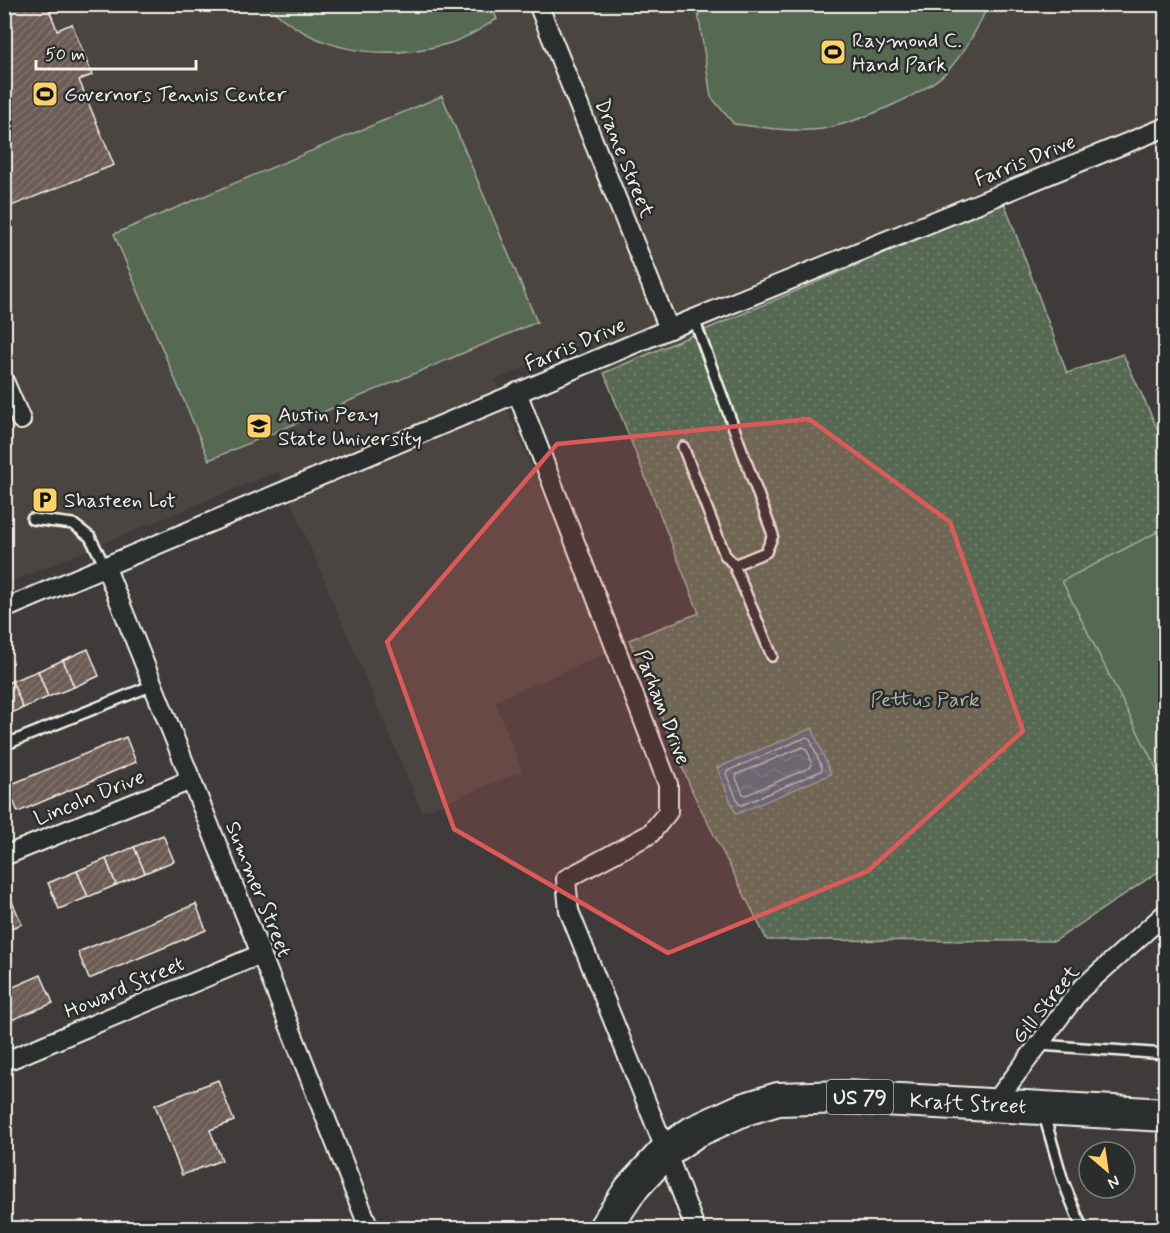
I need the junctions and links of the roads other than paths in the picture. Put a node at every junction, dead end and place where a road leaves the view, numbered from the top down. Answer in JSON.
{"nodes":[{"id":1,"x":538,"y":4,"type":"edge"},
{"id":2,"x":1166,"y":127,"type":"edge"},
{"id":3,"x":694,"y":319,"type":"junction"},
{"id":4,"x":669,"y":329,"type":"junction"},
{"id":5,"x":4,"y":381,"type":"edge"},
{"id":6,"x":517,"y":392,"type":"junction"},
{"id":7,"x":21,"y":420,"type":"dead end"},
{"id":8,"x":683,"y":447,"type":"dead end"},
{"id":9,"x":32,"y":519,"type":"dead end"},
{"id":10,"x":734,"y":566,"type":"junction"},
{"id":11,"x":106,"y":568,"type":"junction"},
{"id":12,"x":4,"y":609,"type":"edge"},
{"id":13,"x":772,"y":656,"type":"dead end"},
{"id":14,"x":153,"y":684,"type":"junction"},
{"id":15,"x":4,"y":745,"type":"edge"},
{"id":16,"x":191,"y":780,"type":"junction"},
{"id":17,"x":4,"y":856,"type":"edge"},
{"id":18,"x":1166,"y":913,"type":"edge"},
{"id":19,"x":261,"y":954,"type":"junction"},
{"id":20,"x":1040,"y":1045,"type":"junction"},
{"id":21,"x":1166,"y":1054,"type":"edge"},
{"id":22,"x":4,"y":1062,"type":"edge"},
{"id":23,"x":993,"y":1105,"type":"junction"},
{"id":24,"x":1041,"y":1107,"type":"junction"},
{"id":25,"x":1166,"y":1115,"type":"edge"},
{"id":26,"x":666,"y":1151,"type":"junction"},
{"id":27,"x":369,"y":1228,"type":"edge"},
{"id":28,"x":605,"y":1228,"type":"edge"},
{"id":29,"x":695,"y":1228,"type":"edge"},
{"id":30,"x":1082,"y":1228,"type":"edge"}],
"edges":[{"from":1,"to":4,"type":"street","name":"Drane Street"},
{"from":2,"to":3,"type":"street","name":"Farris Drive"},
{"from":3,"to":4,"type":"street","name":"Farris Drive"},
{"from":3,"to":10,"type":"lane"},
{"from":4,"to":6,"type":"street","name":"Farris Drive"},
{"from":5,"to":7,"type":"street"},
{"from":6,"to":11,"type":"street","name":"Farris Drive"},
{"from":6,"to":26,"type":"street","name":"Parham Drive"},
{"from":8,"to":10,"type":"lane"},
{"from":9,"to":11,"type":"lane"},
{"from":10,"to":13,"type":"lane"},
{"from":11,"to":12,"type":"street","name":"Farris Drive"},
{"from":11,"to":14,"type":"street","name":"Summer Street"},
{"from":14,"to":15,"type":"lane"},
{"from":14,"to":16,"type":"street","name":"Summer Street"},
{"from":16,"to":17,"type":"street","name":"Lincoln Drive"},
{"from":16,"to":19,"type":"street","name":"Summer Street"},
{"from":18,"to":20,"type":"street","name":"Gill Street"},
{"from":19,"to":22,"type":"street","name":"Howard Street"},
{"from":19,"to":27,"type":"street","name":"Summer Street"},
{"from":20,"to":21,"type":"lane"},
{"from":20,"to":23,"type":"street","name":"Gill Street"},
{"from":23,"to":24,"type":"highway","name":"Kraft Street","number":"US 79"},
{"from":23,"to":26,"type":"highway","name":"Kraft Street","number":"US 79"},
{"from":24,"to":25,"type":"highway","name":"Kraft Street","number":"US 79"},
{"from":24,"to":30,"type":"lane"},
{"from":26,"to":28,"type":"highway","name":"Kraft Street","number":"US 79"},
{"from":26,"to":29,"type":"street","name":"Parham Drive"}]}
